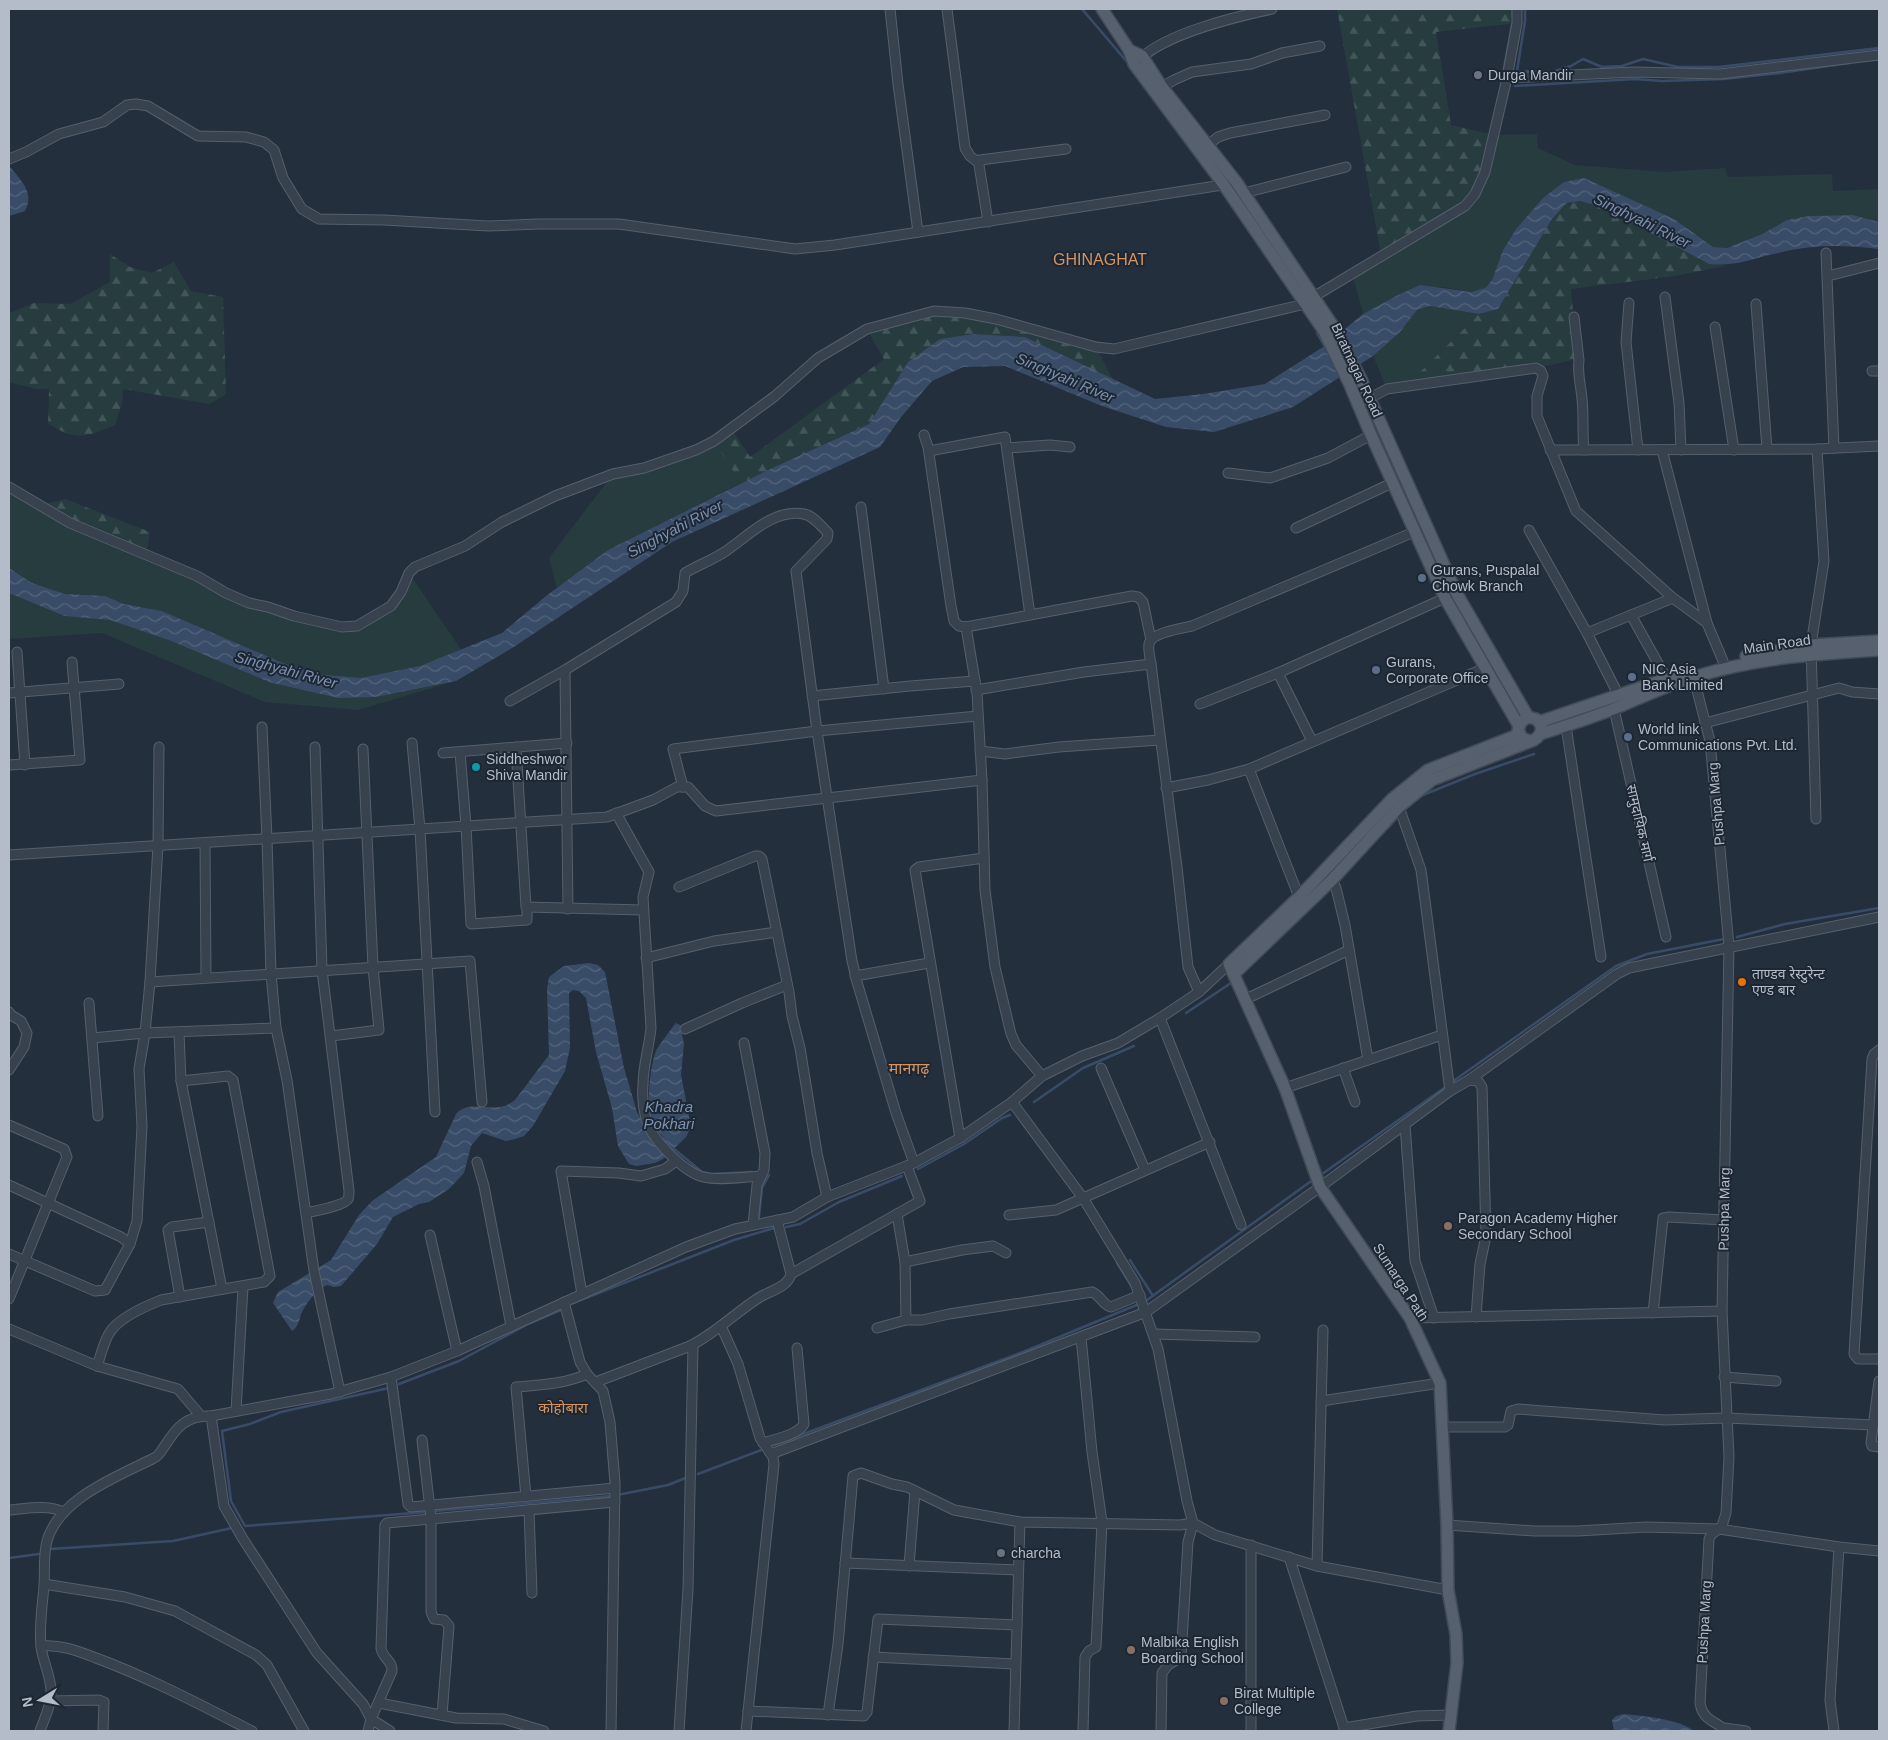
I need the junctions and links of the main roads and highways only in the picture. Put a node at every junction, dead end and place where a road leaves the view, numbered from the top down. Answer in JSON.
{"nodes":[{"id":1,"x":1102,"y":9,"type":"edge"},
{"id":2,"x":1138,"y":60,"type":"junction"},
{"id":3,"x":1329,"y":328,"type":"junction"},
{"id":4,"x":1879,"y":641,"type":"edge"},
{"id":5,"x":1811,"y":649,"type":"junction"},
{"id":6,"x":1879,"y":650,"type":"edge"},
{"id":7,"x":1693,"y":674,"type":"junction"},
{"id":8,"x":1668,"y":682,"type":"junction"},
{"id":9,"x":1528,"y":717,"type":"junction"},
{"id":10,"x":1539,"y":722,"type":"junction"},
{"id":11,"x":1519,"y":730,"type":"junction"},
{"id":12,"x":1540,"y":734,"type":"junction"},
{"id":13,"x":1530,"y":741,"type":"junction"},
{"id":14,"x":1396,"y":803,"type":"junction"},
{"id":15,"x":1232,"y":969,"type":"junction"},
{"id":16,"x":1450,"y":1731,"type":"edge"}],
"edges":[{"from":1,"to":2,"type":"main road","name":"Biratnagar Road"},
{"from":2,"to":3,"type":"main road","name":"Biratnagar Road"},
{"from":2,"to":3,"type":"main road","name":"Biratnagar Road"},
{"from":3,"to":9,"type":"main road","name":"Biratnagar Road"},
{"from":3,"to":11,"type":"main road","name":"Biratnagar Road"},
{"from":4,"to":5,"type":"main road","name":"Main Road"},
{"from":5,"to":6,"type":"main road","name":"Main Road"},
{"from":5,"to":7,"type":"main road","name":"Main Road"},
{"from":5,"to":7,"type":"main road","name":"Main Road"},
{"from":7,"to":8,"type":"main road","name":"Main Road"},
{"from":8,"to":10,"type":"main road","name":"Main Road"},
{"from":8,"to":12,"type":"main road","name":"Main Road"},
{"from":9,"to":10,"type":"main road"},
{"from":9,"to":11,"type":"main road"},
{"from":10,"to":12,"type":"main road"},
{"from":11,"to":13,"type":"main road"},
{"from":11,"to":14,"type":"main road"},
{"from":12,"to":13,"type":"main road"},
{"from":13,"to":14,"type":"main road"},
{"from":14,"to":15,"type":"main road"},
{"from":14,"to":15,"type":"main road"},
{"from":15,"to":16,"type":"main road","name":"Sumarga Path"}]}
